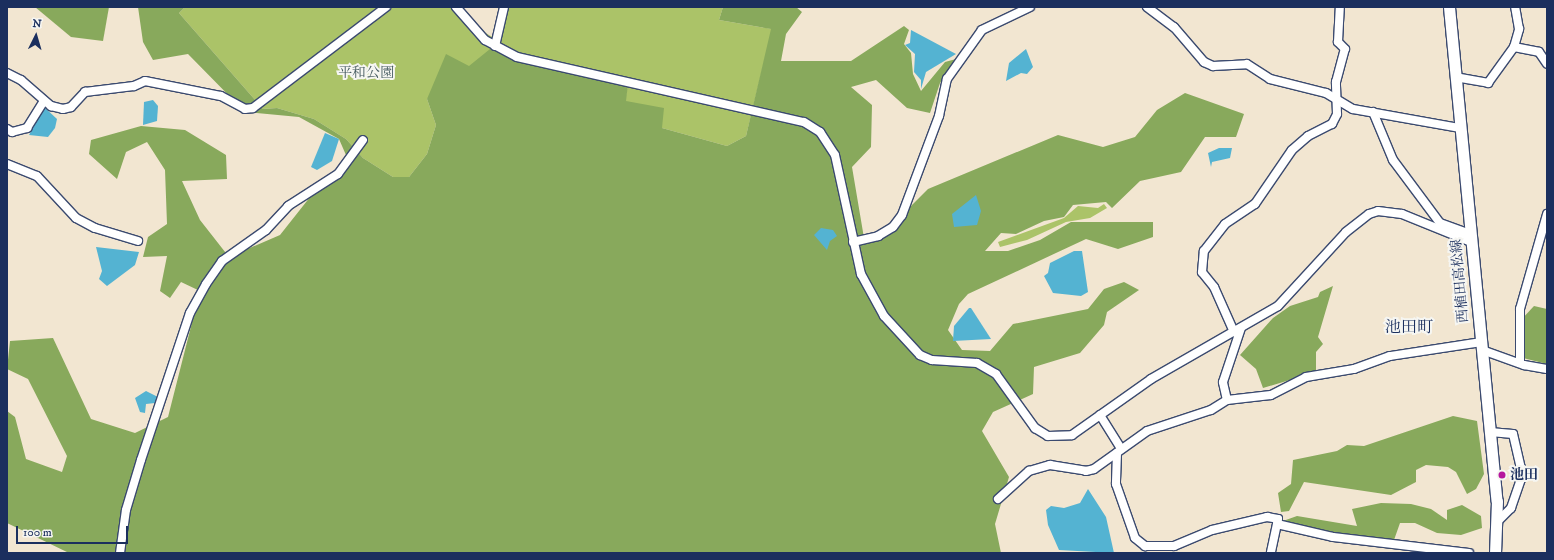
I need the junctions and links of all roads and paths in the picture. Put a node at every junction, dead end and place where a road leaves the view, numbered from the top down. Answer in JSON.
{"nodes":[{"id":1,"x":386,"y":7,"type":"edge"},
{"id":2,"x":456,"y":7,"type":"edge"},
{"id":3,"x":504,"y":7,"type":"edge"},
{"id":4,"x":1030,"y":7,"type":"edge"},
{"id":5,"x":1147,"y":7,"type":"edge"},
{"id":6,"x":1340,"y":7,"type":"edge"},
{"id":7,"x":1449,"y":7,"type":"edge"},
{"id":8,"x":1515,"y":7,"type":"edge"},
{"id":9,"x":495,"y":46,"type":"junction"},
{"id":10,"x":1514,"y":47,"type":"junction"},
{"id":11,"x":1547,"y":64,"type":"edge"},
{"id":12,"x":7,"y":73,"type":"edge"},
{"id":13,"x":1455,"y":77,"type":"junction"},
{"id":14,"x":1336,"y":99,"type":"junction"},
{"id":15,"x":44,"y":101,"type":"junction"},
{"id":16,"x":1373,"y":112,"type":"junction"},
{"id":17,"x":1460,"y":128,"type":"junction"},
{"id":18,"x":9,"y":133,"type":"edge"},
{"id":19,"x":363,"y":140,"type":"dead end"},
{"id":20,"x":7,"y":164,"type":"edge"},
{"id":21,"x":1547,"y":214,"type":"edge"},
{"id":22,"x":1471,"y":238,"type":"junction"},
{"id":23,"x":138,"y":240,"type":"dead end"},
{"id":24,"x":853,"y":242,"type":"junction"},
{"id":25,"x":1238,"y":330,"type":"junction"},
{"id":26,"x":1481,"y":346,"type":"junction"},
{"id":27,"x":1520,"y":363,"type":"junction"},
{"id":28,"x":1547,"y":369,"type":"edge"},
{"id":29,"x":1227,"y":400,"type":"junction"},
{"id":30,"x":1100,"y":415,"type":"junction"},
{"id":31,"x":1490,"y":432,"type":"junction"},
{"id":32,"x":1119,"y":451,"type":"junction"},
{"id":33,"x":998,"y":499,"type":"dead end"},
{"id":34,"x":1497,"y":522,"type":"junction"},
{"id":35,"x":1277,"y":524,"type":"junction"},
{"id":36,"x":120,"y":553,"type":"edge"},
{"id":37,"x":1271,"y":553,"type":"edge"},
{"id":38,"x":1467,"y":553,"type":"edge"},
{"id":39,"x":1495,"y":553,"type":"edge"}],
"edges":[{"from":1,"to":15,"type":"street"},
{"from":2,"to":9,"type":"street"},
{"from":3,"to":9,"type":"street"},
{"from":4,"to":24,"type":"street"},
{"from":5,"to":14,"type":"street"},
{"from":6,"to":14,"type":"street"},
{"from":7,"to":13,"type":"main road","name":"西植田高松線"},
{"from":8,"to":10,"type":"street"},
{"from":9,"to":24,"type":"street"},
{"from":10,"to":11,"type":"street"},
{"from":10,"to":13,"type":"street"},
{"from":12,"to":15,"type":"street"},
{"from":13,"to":17,"type":"main road","name":"西植田高松線"},
{"from":14,"to":16,"type":"street"},
{"from":14,"to":25,"type":"street"},
{"from":15,"to":18,"type":"street"},
{"from":16,"to":17,"type":"street"},
{"from":16,"to":22,"type":"street"},
{"from":17,"to":22,"type":"main road","name":"西植田高松線"},
{"from":19,"to":36,"type":"street"},
{"from":20,"to":23,"type":"street"},
{"from":21,"to":27,"type":"street"},
{"from":22,"to":25,"type":"street"},
{"from":22,"to":26,"type":"main road","name":"西植田高松線"},
{"from":24,"to":30,"type":"street"},
{"from":25,"to":29,"type":"street"},
{"from":25,"to":30,"type":"street"},
{"from":26,"to":27,"type":"street"},
{"from":26,"to":29,"type":"street"},
{"from":26,"to":31,"type":"main road","name":"西植田高松線"},
{"from":27,"to":28,"type":"street"},
{"from":29,"to":32,"type":"street"},
{"from":30,"to":32,"type":"street"},
{"from":31,"to":34,"type":"main road","name":"西植田高松線"},
{"from":31,"to":34,"type":"street"},
{"from":32,"to":33,"type":"street"},
{"from":32,"to":35,"type":"street"},
{"from":34,"to":39,"type":"main road","name":"西植田高松線"},
{"from":35,"to":37,"type":"street"},
{"from":35,"to":38,"type":"street"}]}
